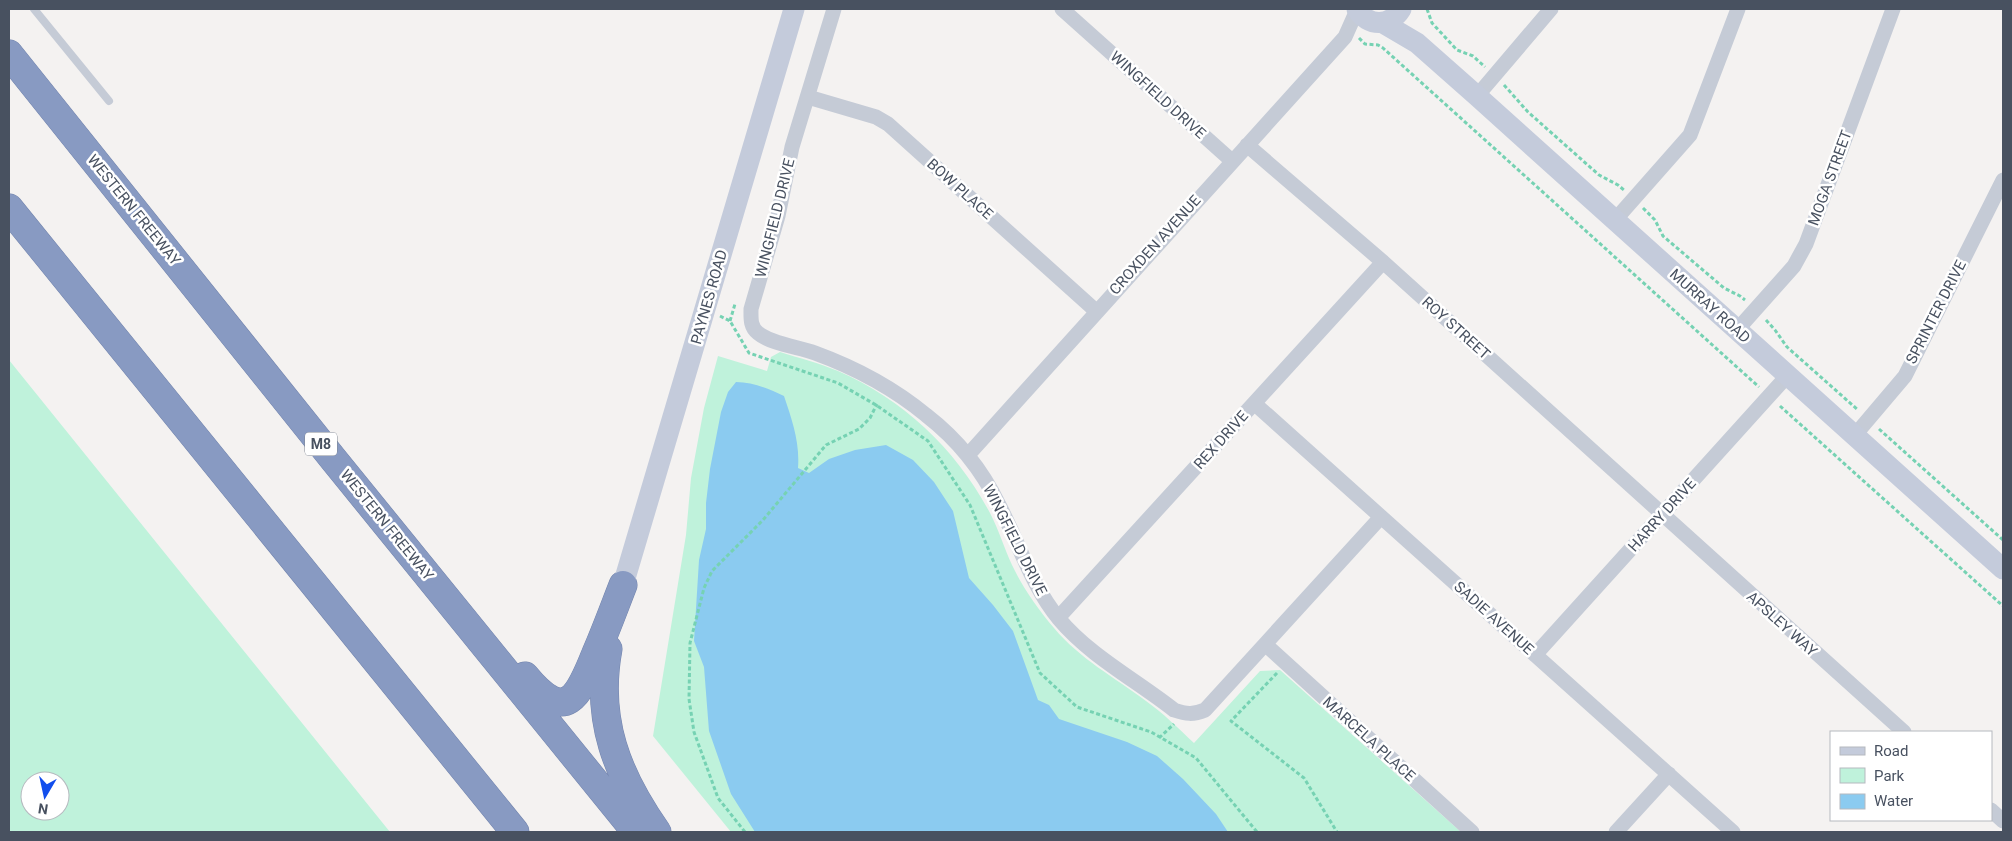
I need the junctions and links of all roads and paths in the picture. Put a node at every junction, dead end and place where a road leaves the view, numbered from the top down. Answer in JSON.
{"nodes":[{"id":1,"x":34,"y":9,"type":"edge"},
{"id":2,"x":794,"y":9,"type":"edge"},
{"id":3,"x":834,"y":9,"type":"edge"},
{"id":4,"x":1062,"y":9,"type":"edge"},
{"id":5,"x":1402,"y":9,"type":"edge"},
{"id":6,"x":1427,"y":9,"type":"edge"},
{"id":7,"x":1551,"y":9,"type":"edge"},
{"id":8,"x":1738,"y":9,"type":"edge"},
{"id":9,"x":1893,"y":9,"type":"edge"},
{"id":10,"x":1357,"y":10,"type":"edge"},
{"id":11,"x":1379,"y":23,"type":"junction"},
{"id":12,"x":1349,"y":35,"type":"junction"},
{"id":13,"x":1418,"y":43,"type":"junction"},
{"id":14,"x":9,"y":54,"type":"edge"},
{"id":15,"x":1494,"y":76,"type":"junction"},
{"id":16,"x":1478,"y":96,"type":"junction"},
{"id":17,"x":808,"y":97,"type":"junction"},
{"id":18,"x":109,"y":101,"type":"dead end"},
{"id":19,"x":1247,"y":144,"type":"junction"},
{"id":20,"x":1232,"y":161,"type":"junction"},
{"id":21,"x":2003,"y":180,"type":"edge"},
{"id":22,"x":1634,"y":199,"type":"junction"},
{"id":23,"x":9,"y":208,"type":"edge"},
{"id":24,"x":1616,"y":220,"type":"junction"},
{"id":25,"x":1383,"y":262,"type":"junction"},
{"id":26,"x":706,"y":310,"type":"junction"},
{"id":27,"x":1755,"y":310,"type":"junction"},
{"id":28,"x":1096,"y":311,"type":"junction"},
{"id":29,"x":1737,"y":330,"type":"junction"},
{"id":30,"x":1788,"y":375,"type":"junction"},
{"id":31,"x":886,"y":384,"type":"junction"},
{"id":32,"x":1769,"y":396,"type":"junction"},
{"id":33,"x":1255,"y":404,"type":"junction"},
{"id":34,"x":876,"y":405,"type":"junction"},
{"id":35,"x":1861,"y":427,"type":"junction"},
{"id":36,"x":968,"y":455,"type":"junction"},
{"id":37,"x":334,"y":460,"type":"junction"},
{"id":38,"x":1661,"y":515,"type":"junction"},
{"id":39,"x":1381,"y":516,"type":"junction"},
{"id":40,"x":2003,"y":540,"type":"edge"},
{"id":41,"x":2003,"y":569,"type":"edge"},
{"id":42,"x":623,"y":585,"type":"junction"},
{"id":43,"x":2003,"y":606,"type":"edge"},
{"id":44,"x":1058,"y":618,"type":"junction"},
{"id":45,"x":1266,"y":645,"type":"junction"},
{"id":46,"x":1536,"y":655,"type":"junction"},
{"id":47,"x":1286,"y":664,"type":"junction"},
{"id":48,"x":1903,"y":731,"type":"edge"},
{"id":49,"x":1669,"y":774,"type":"junction"},
{"id":50,"x":1992,"y":811,"type":"edge"},
{"id":51,"x":2003,"y":822,"type":"edge"},
{"id":52,"x":515,"y":832,"type":"edge"},
{"id":53,"x":636,"y":832,"type":"edge"},
{"id":54,"x":657,"y":832,"type":"edge"},
{"id":55,"x":745,"y":832,"type":"edge"},
{"id":56,"x":1257,"y":832,"type":"edge"},
{"id":57,"x":1337,"y":832,"type":"edge"},
{"id":58,"x":1472,"y":832,"type":"edge"},
{"id":59,"x":1616,"y":832,"type":"edge"},
{"id":60,"x":1733,"y":832,"type":"edge"}],
"edges":[{"from":1,"to":18,"type":"lane"},
{"from":2,"to":26,"type":"street","name":"PAYNES ROAD"},
{"from":3,"to":17,"type":"street","name":"WINGFIELD DRIVE"},
{"from":4,"to":20,"type":"street","name":"WINGFIELD DRIVE"},
{"from":5,"to":11,"type":"street"},
{"from":5,"to":13,"type":"street","name":"MURRAY ROAD"},
{"from":6,"to":15,"type":"path"},
{"from":7,"to":15,"type":"street"},
{"from":8,"to":22,"type":"street"},
{"from":9,"to":27,"type":"street","name":"MOGA STREET"},
{"from":10,"to":11,"type":"street","name":"MURRAY ROAD"},
{"from":10,"to":12,"type":"street","name":"CROXDEN AVENUE"},
{"from":11,"to":12,"type":"street","name":"CROXDEN AVENUE"},
{"from":11,"to":13,"type":"street","name":"MURRAY ROAD"},
{"from":12,"to":19,"type":"street","name":"CROXDEN AVENUE"},
{"from":12,"to":32,"type":"path"},
{"from":13,"to":16,"type":"street","name":"MURRAY ROAD"},
{"from":14,"to":37,"type":"highway","name":"WESTERN FREEWAY","number":"M8"},
{"from":15,"to":16,"type":"street"},
{"from":15,"to":22,"type":"path"},
{"from":16,"to":24,"type":"street","name":"MURRAY ROAD"},
{"from":17,"to":28,"type":"street","name":"BOW PLACE"},
{"from":17,"to":31,"type":"street","name":"WINGFIELD DRIVE"},
{"from":19,"to":20,"type":"street","name":"CROXDEN AVENUE"},
{"from":19,"to":25,"type":"street","name":"ROY STREET"},
{"from":20,"to":28,"type":"street","name":"CROXDEN AVENUE"},
{"from":21,"to":35,"type":"street","name":"SPRINTER DRIVE"},
{"from":22,"to":24,"type":"street"},
{"from":22,"to":27,"type":"path"},
{"from":23,"to":52,"type":"highway"},
{"from":24,"to":29,"type":"street","name":"MURRAY ROAD"},
{"from":25,"to":33,"type":"street","name":"REX DRIVE"},
{"from":25,"to":38,"type":"street","name":"ROY STREET"},
{"from":26,"to":34,"type":"path"},
{"from":26,"to":42,"type":"street","name":"PAYNES ROAD"},
{"from":27,"to":29,"type":"street","name":"MOGA STREET"},
{"from":27,"to":35,"type":"path"},
{"from":28,"to":36,"type":"street","name":"CROXDEN AVENUE"},
{"from":29,"to":30,"type":"street","name":"MURRAY ROAD"},
{"from":30,"to":32,"type":"street","name":"HARRY DRIVE"},
{"from":30,"to":35,"type":"street","name":"MURRAY ROAD"},
{"from":31,"to":34,"type":"path"},
{"from":31,"to":36,"type":"street","name":"WINGFIELD DRIVE"},
{"from":32,"to":38,"type":"street","name":"HARRY DRIVE"},
{"from":32,"to":43,"type":"path"},
{"from":33,"to":39,"type":"street","name":"SADIE AVENUE"},
{"from":33,"to":44,"type":"street","name":"REX DRIVE"},
{"from":34,"to":55,"type":"path"},
{"from":34,"to":56,"type":"path"},
{"from":35,"to":40,"type":"path"},
{"from":35,"to":41,"type":"street","name":"MURRAY ROAD"},
{"from":36,"to":44,"type":"street","name":"WINGFIELD DRIVE"},
{"from":37,"to":42,"type":"highway"},
{"from":37,"to":53,"type":"highway","name":"WESTERN FREEWAY","number":"M8"},
{"from":38,"to":46,"type":"street","name":"HARRY DRIVE"},
{"from":38,"to":48,"type":"street","name":"APSLEY WAY"},
{"from":39,"to":45,"type":"street","name":"WINGFIELD DRIVE"},
{"from":39,"to":46,"type":"street","name":"SADIE AVENUE"},
{"from":42,"to":54,"type":"highway"},
{"from":44,"to":45,"type":"street","name":"WINGFIELD DRIVE"},
{"from":45,"to":47,"type":"street","name":"MARCELA PLACE"},
{"from":46,"to":49,"type":"street","name":"SADIE AVENUE"},
{"from":47,"to":57,"type":"path"},
{"from":47,"to":58,"type":"street","name":"MARCELA PLACE"},
{"from":49,"to":59,"type":"street"},
{"from":49,"to":60,"type":"street","name":"SADIE AVENUE"},
{"from":50,"to":51,"type":"street"}]}
